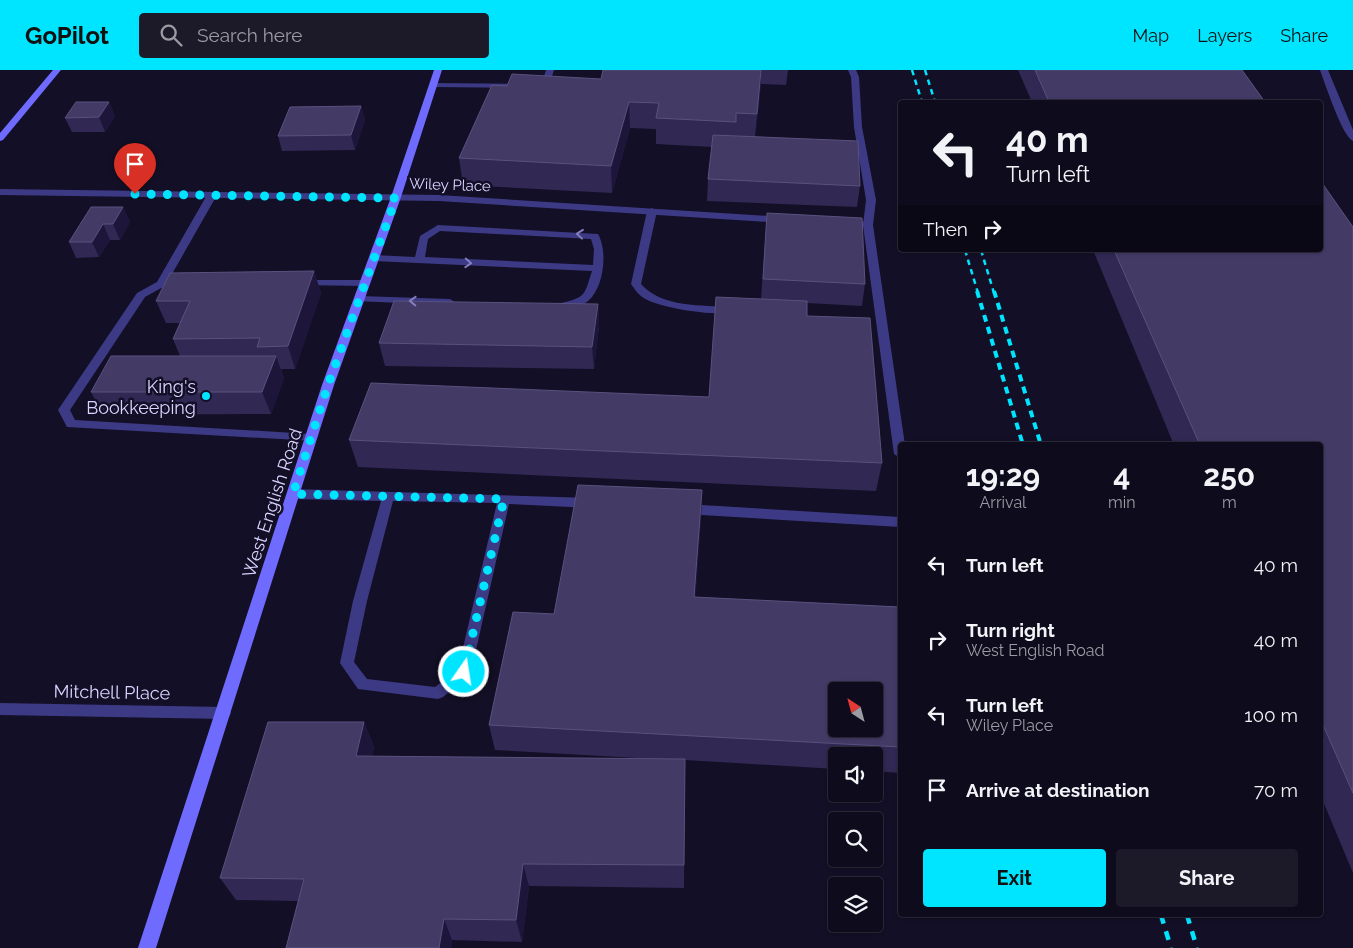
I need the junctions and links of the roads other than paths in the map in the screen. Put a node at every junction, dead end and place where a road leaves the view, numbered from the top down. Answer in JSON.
{"nodes":[{"id":1,"x":57,"y":70,"type":"edge"},
{"id":2,"x":438,"y":70,"type":"edge"},
{"id":3,"x":550,"y":70,"type":"edge"},
{"id":4,"x":852,"y":70,"type":"edge"},
{"id":5,"x":1324,"y":70,"type":"edge"},
{"id":6,"x":433,"y":85,"type":"junction"},
{"id":7,"x":545,"y":86,"type":"junction"},
{"id":8,"x":555,"y":86,"type":"edge"},
{"id":9,"x":0,"y":138,"type":"edge"},
{"id":10,"x":1353,"y":138,"type":"edge"},
{"id":11,"x":0,"y":192,"type":"edge"},
{"id":12,"x":212,"y":195,"type":"junction"},
{"id":13,"x":396,"y":198,"type":"junction"},
{"id":14,"x":652,"y":211,"type":"junction"},
{"id":15,"x":790,"y":220,"type":"edge"},
{"id":16,"x":839,"y":223,"type":"edge"},
{"id":17,"x":868,"y":225,"type":"junction"},
{"id":18,"x":374,"y":258,"type":"junction"},
{"id":19,"x":420,"y":260,"type":"junction"},
{"id":20,"x":598,"y":268,"type":"junction"},
{"id":21,"x":190,"y":282,"type":"edge"},
{"id":22,"x":287,"y":282,"type":"edge"},
{"id":23,"x":365,"y":283,"type":"junction"},
{"id":24,"x":161,"y":284,"type":"junction"},
{"id":25,"x":359,"y":299,"type":"junction"},
{"id":26,"x":456,"y":302,"type":"edge"},
{"id":27,"x":554,"y":305,"type":"edge"},
{"id":28,"x":744,"y":311,"type":"edge"},
{"id":29,"x":311,"y":438,"type":"junction"},
{"id":30,"x":898,"y":442,"type":"edge"},
{"id":31,"x":293,"y":494,"type":"junction"},
{"id":32,"x":388,"y":496,"type":"junction"},
{"id":33,"x":504,"y":499,"type":"junction"},
{"id":34,"x":604,"y":504,"type":"edge"},
{"id":35,"x":673,"y":508,"type":"edge"},
{"id":36,"x":898,"y":522,"type":"edge"},
{"id":37,"x":0,"y":709,"type":"edge"},
{"id":38,"x":224,"y":713,"type":"junction"},
{"id":39,"x":147,"y":948,"type":"edge"}],
"edges":[{"from":1,"to":9,"type":"main road"},
{"from":2,"to":6,"type":"main road","name":"West English Road"},
{"from":3,"to":7,"type":"street"},
{"from":4,"to":17,"type":"street"},
{"from":5,"to":10,"type":"street"},
{"from":6,"to":7,"type":"street"},
{"from":6,"to":13,"type":"main road","name":"West English Road"},
{"from":7,"to":8,"type":"street"},
{"from":11,"to":12,"type":"street","name":"Wiley Place"},
{"from":12,"to":13,"type":"street","name":"Wiley Place"},
{"from":12,"to":24,"type":"street"},
{"from":13,"to":14,"type":"street","name":"Wiley Place"},
{"from":13,"to":18,"type":"main road","name":"West English Road"},
{"from":14,"to":15,"type":"street","name":"Wiley Place"},
{"from":14,"to":28,"type":"street"},
{"from":16,"to":17,"type":"street"},
{"from":17,"to":30,"type":"street"},
{"from":18,"to":19,"type":"street"},
{"from":18,"to":23,"type":"main road","name":"West English Road"},
{"from":19,"to":20,"type":"street","one_way":true},
{"from":20,"to":19,"type":"street","one_way":true},
{"from":20,"to":27,"type":"street"},
{"from":21,"to":24,"type":"street"},
{"from":22,"to":23,"type":"street"},
{"from":23,"to":25,"type":"main road","name":"West English Road"},
{"from":24,"to":29,"type":"street"},
{"from":26,"to":25,"type":"street","one_way":true},
{"from":25,"to":29,"type":"main road","name":"West English Road"},
{"from":29,"to":31,"type":"main road","name":"West English Road"},
{"from":31,"to":32,"type":"street"},
{"from":31,"to":38,"type":"main road","name":"West English Road"},
{"from":32,"to":33,"type":"street"},
{"from":32,"to":33,"type":"street"},
{"from":33,"to":34,"type":"street"},
{"from":35,"to":36,"type":"street"},
{"from":37,"to":38,"type":"street","name":"Mitchell Place"},
{"from":38,"to":39,"type":"main road","name":"West English Road"}]}
